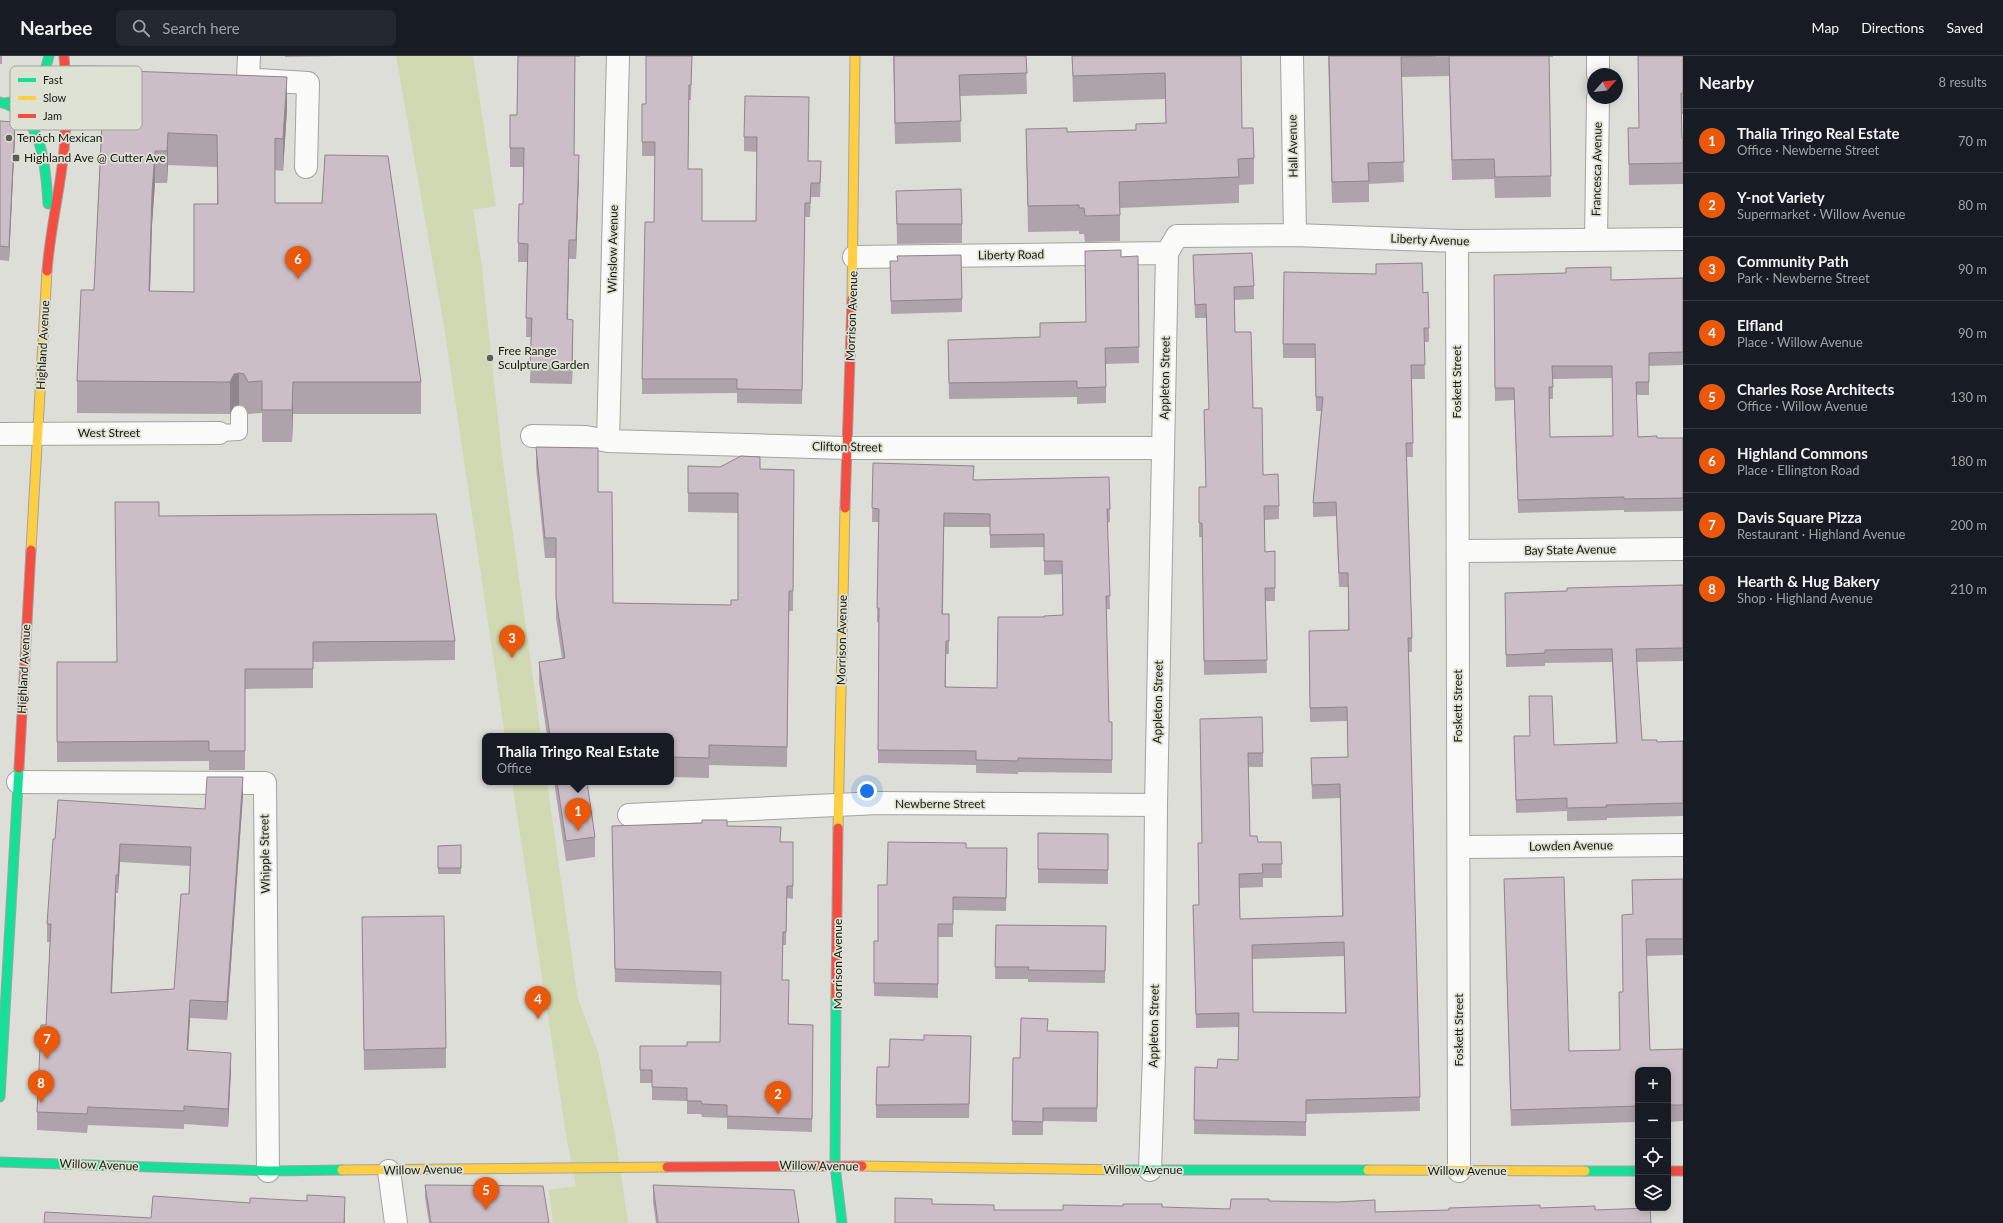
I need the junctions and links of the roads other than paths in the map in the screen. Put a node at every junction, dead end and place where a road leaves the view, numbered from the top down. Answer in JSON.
{"nodes":[{"id":1,"x":49,"y":56,"type":"edge"},
{"id":2,"x":248,"y":56,"type":"edge"},
{"id":3,"x":618,"y":56,"type":"edge"},
{"id":4,"x":855,"y":56,"type":"edge"},
{"id":5,"x":1292,"y":56,"type":"edge"},
{"id":6,"x":1598,"y":56,"type":"edge"},
{"id":7,"x":46,"y":66,"type":"edge"},
{"id":8,"x":1598,"y":68,"type":"edge"},
{"id":9,"x":142,"y":76,"type":"edge"},
{"id":10,"x":154,"y":78,"type":"edge"},
{"id":11,"x":224,"y":79,"type":"edge"},
{"id":12,"x":248,"y":79,"type":"junction"},
{"id":13,"x":1598,"y":104,"type":"edge"},
{"id":14,"x":32,"y":130,"type":"edge"},
{"id":15,"x":65,"y":130,"type":"edge"},
{"id":16,"x":306,"y":167,"type":"dead end"},
{"id":17,"x":1295,"y":235,"type":"junction"},
{"id":18,"x":1596,"y":239,"type":"junction"},
{"id":19,"x":1683,"y":240,"type":"edge"},
{"id":20,"x":49,"y":241,"type":"junction"},
{"id":21,"x":1457,"y":241,"type":"junction"},
{"id":22,"x":1172,"y":244,"type":"junction"},
{"id":23,"x":854,"y":257,"type":"junction"},
{"id":24,"x":239,"y":414,"type":"dead end"},
{"id":25,"x":219,"y":433,"type":"joint"},
{"id":26,"x":0,"y":434,"type":"edge"},
{"id":27,"x":38,"y":434,"type":"junction"},
{"id":28,"x":532,"y":436,"type":"dead end"},
{"id":29,"x":608,"y":441,"type":"junction"},
{"id":30,"x":846,"y":448,"type":"junction"},
{"id":31,"x":1163,"y":448,"type":"junction"},
{"id":32,"x":1683,"y":549,"type":"edge"},
{"id":33,"x":1458,"y":551,"type":"junction"},
{"id":34,"x":18,"y":782,"type":"junction"},
{"id":35,"x":1156,"y":805,"type":"junction"},
{"id":36,"x":838,"y":806,"type":"junction"},
{"id":37,"x":629,"y":815,"type":"dead end"},
{"id":38,"x":1683,"y":845,"type":"edge"},
{"id":39,"x":1459,"y":847,"type":"junction"},
{"id":40,"x":0,"y":1097,"type":"edge"},
{"id":41,"x":0,"y":1162,"type":"edge"},
{"id":42,"x":835,"y":1166,"type":"junction"},
{"id":43,"x":1150,"y":1170,"type":"junction"},
{"id":44,"x":1683,"y":1170,"type":"edge"},
{"id":45,"x":268,"y":1171,"type":"junction"},
{"id":46,"x":389,"y":1171,"type":"junction"},
{"id":47,"x":1459,"y":1171,"type":"junction"},
{"id":48,"x":1635,"y":1171,"type":"edge"},
{"id":49,"x":1671,"y":1171,"type":"edge"},
{"id":50,"x":396,"y":1223,"type":"edge"},
{"id":51,"x":842,"y":1223,"type":"edge"}],
"edges":[{"from":1,"to":7,"type":"street"},
{"from":2,"to":12,"type":"street"},
{"from":3,"to":29,"type":"street","name":"Winslow Avenue"},
{"from":4,"to":23,"type":"street","name":"Morrison Avenue"},
{"from":5,"to":17,"type":"street","name":"Hall Avenue"},
{"from":6,"to":8,"type":"street"},
{"from":9,"to":10,"type":"street"},
{"from":11,"to":12,"type":"street"},
{"from":12,"to":16,"type":"street"},
{"from":13,"to":18,"type":"street","name":"Francesca Avenue"},
{"from":14,"to":20,"type":"street","name":"Highland Avenue"},
{"from":15,"to":20,"type":"street","name":"Highland Avenue"},
{"from":17,"to":21,"type":"street","name":"Liberty Avenue"},
{"from":17,"to":22,"type":"street","name":"Liberty Avenue"},
{"from":18,"to":19,"type":"street","name":"Liberty Avenue"},
{"from":18,"to":21,"type":"street","name":"Liberty Avenue"},
{"from":20,"to":27,"type":"street","name":"Highland Avenue"},
{"from":21,"to":33,"type":"street","name":"Foskett Street"},
{"from":22,"to":23,"type":"street","name":"Liberty Road"},
{"from":22,"to":31,"type":"street","name":"Appleton Street"},
{"from":23,"to":30,"type":"street","name":"Morrison Avenue"},
{"from":24,"to":25,"type":"lane"},
{"from":25,"to":27,"type":"street","name":"West Street"},
{"from":26,"to":27,"type":"street","name":"West Street"},
{"from":27,"to":34,"type":"street","name":"Highland Avenue"},
{"from":28,"to":29,"type":"street","name":"Clifton Street"},
{"from":29,"to":30,"type":"street","name":"Clifton Street"},
{"from":30,"to":31,"type":"street","name":"Clifton Street"},
{"from":30,"to":36,"type":"street","name":"Morrison Avenue"},
{"from":31,"to":35,"type":"street","name":"Appleton Street"},
{"from":32,"to":33,"type":"street","name":"Bay State Avenue"},
{"from":33,"to":39,"type":"street","name":"Foskett Street"},
{"from":34,"to":40,"type":"street","name":"Highland Avenue"},
{"from":34,"to":45,"type":"street","name":"Whipple Street"},
{"from":35,"to":36,"type":"street","name":"Newberne Street"},
{"from":35,"to":43,"type":"street","name":"Appleton Street"},
{"from":36,"to":37,"type":"street","name":"Newberne Street"},
{"from":36,"to":42,"type":"street","name":"Morrison Avenue"},
{"from":38,"to":39,"type":"street","name":"Lowden Avenue"},
{"from":39,"to":47,"type":"street","name":"Foskett Street"},
{"from":41,"to":45,"type":"street","name":"Willow Avenue"},
{"from":42,"to":43,"type":"street","name":"Willow Avenue"},
{"from":42,"to":46,"type":"street","name":"Willow Avenue"},
{"from":42,"to":51,"type":"street","name":"Morrison Avenue"},
{"from":43,"to":47,"type":"street","name":"Willow Avenue"},
{"from":44,"to":49,"type":"street"},
{"from":45,"to":46,"type":"street","name":"Willow Avenue"},
{"from":46,"to":50,"type":"street"},
{"from":47,"to":48,"type":"street","name":"Willow Avenue"}]}
